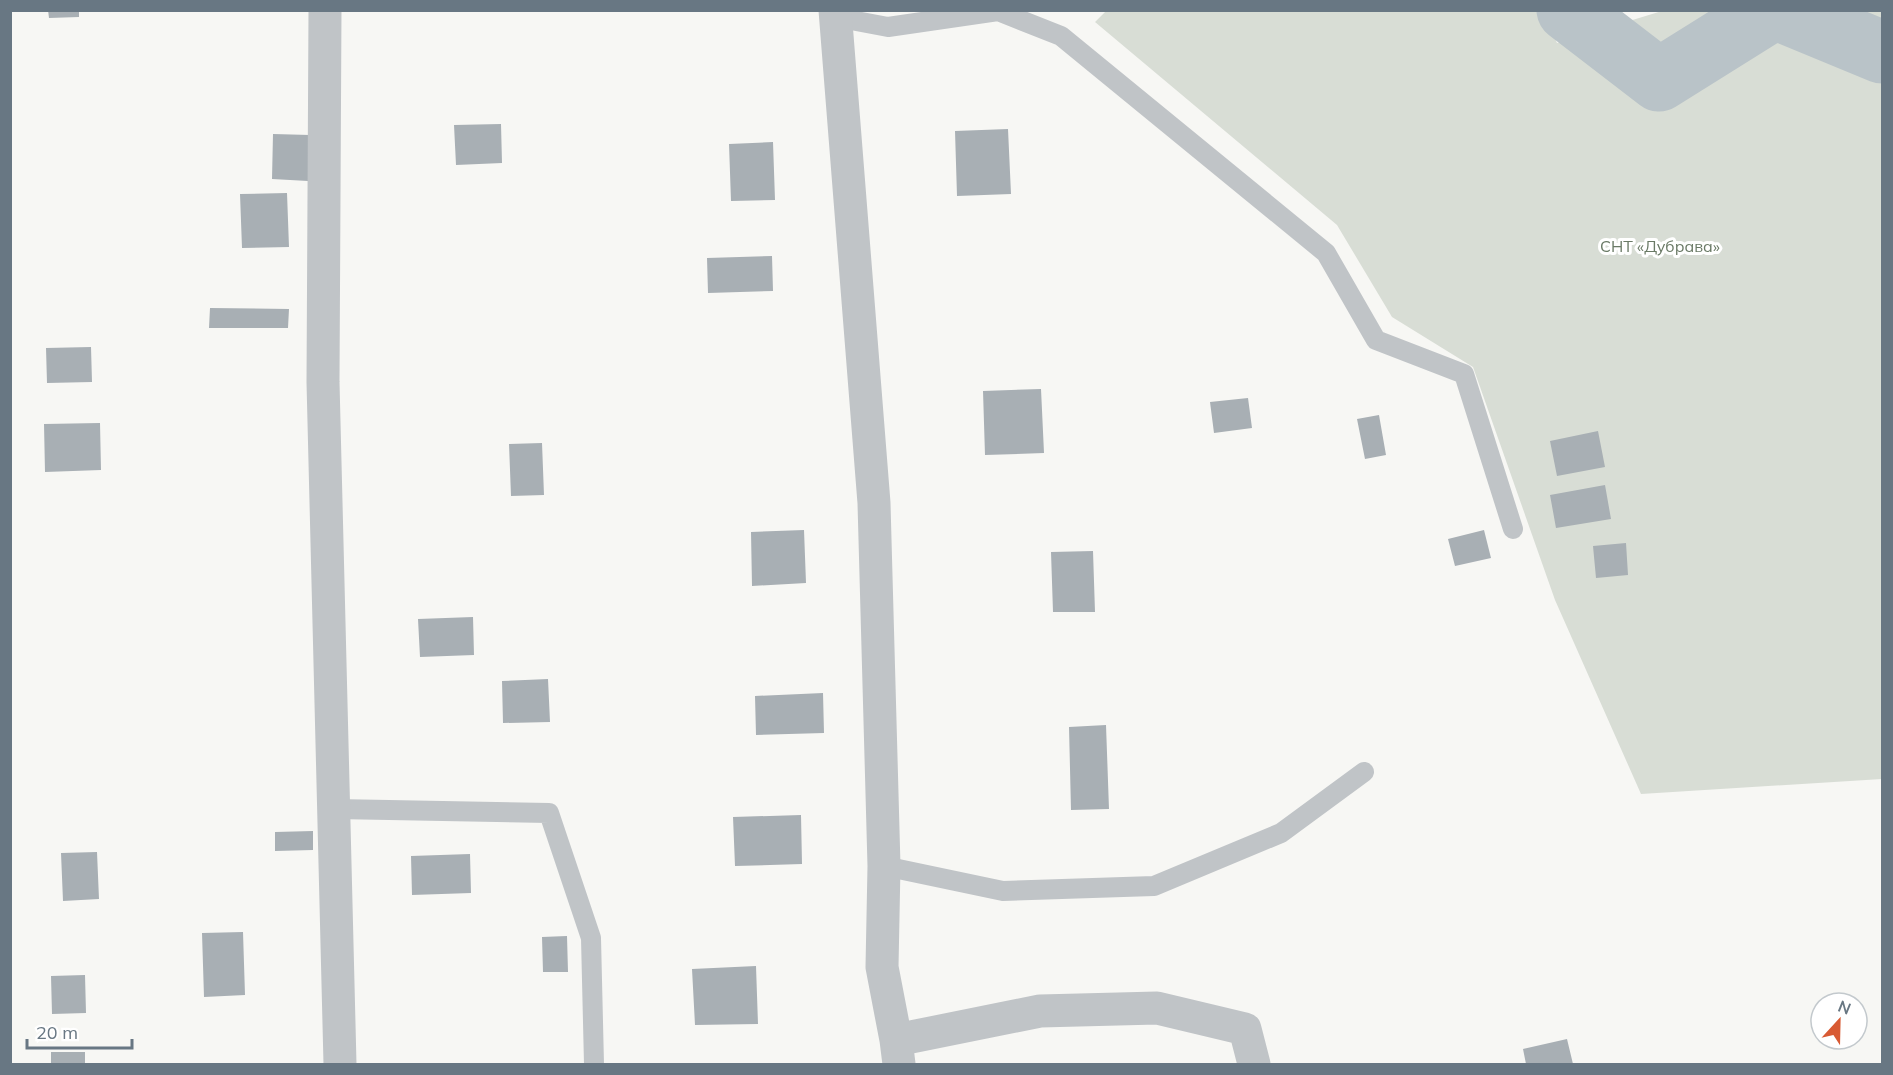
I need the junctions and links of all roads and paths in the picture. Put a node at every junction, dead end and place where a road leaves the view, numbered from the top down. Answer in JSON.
{"nodes":[{"id":1,"x":325,"y":10,"type":"edge"},
{"id":2,"x":835,"y":14,"type":"edge"},
{"id":3,"x":1513,"y":528,"type":"dead end"},
{"id":4,"x":1364,"y":772,"type":"dead end"},
{"id":5,"x":335,"y":809,"type":"junction"},
{"id":6,"x":884,"y":866,"type":"junction"},
{"id":7,"x":897,"y":1052,"type":"edge"},
{"id":8,"x":340,"y":1065,"type":"edge"},
{"id":9,"x":594,"y":1065,"type":"edge"},
{"id":10,"x":1254,"y":1065,"type":"edge"}],
"edges":[{"from":1,"to":5,"type":"street"},
{"from":2,"to":3,"type":"lane"},
{"from":2,"to":6,"type":"street"},
{"from":4,"to":6,"type":"lane"},
{"from":5,"to":8,"type":"street"},
{"from":5,"to":9,"type":"lane"},
{"from":6,"to":7,"type":"street"},
{"from":7,"to":10,"type":"street"}]}
